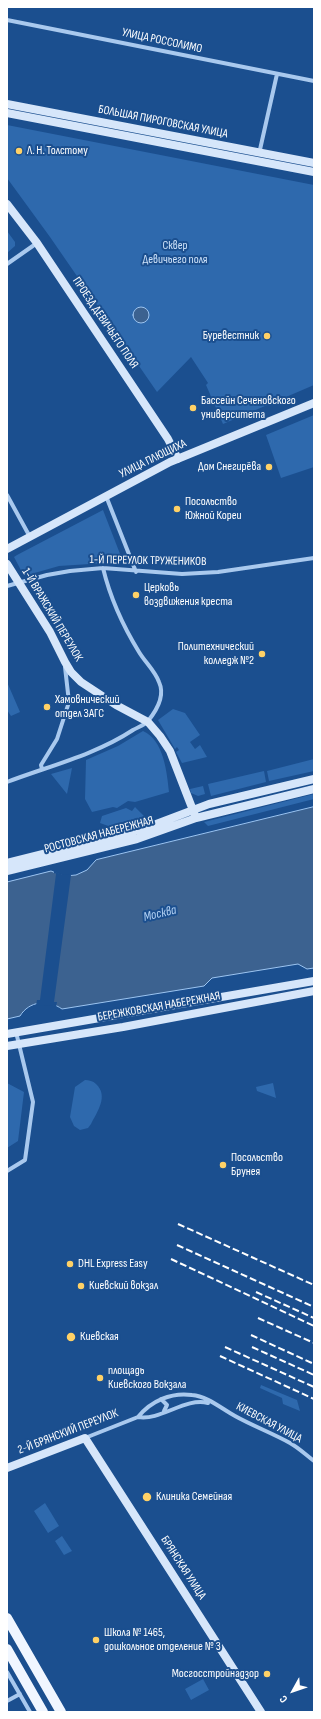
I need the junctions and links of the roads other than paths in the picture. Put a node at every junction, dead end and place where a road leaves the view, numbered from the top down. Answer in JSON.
{"nodes":[{"id":1,"x":7,"y":20,"type":"edge"},
{"id":2,"x":277,"y":74,"type":"junction"},
{"id":3,"x":314,"y":81,"type":"edge"},
{"id":4,"x":7,"y":104,"type":"edge"},
{"id":5,"x":7,"y":113,"type":"edge"},
{"id":6,"x":259,"y":152,"type":"junction"},
{"id":7,"x":258,"y":161,"type":"junction"},
{"id":8,"x":314,"y":163,"type":"edge"},
{"id":9,"x":314,"y":172,"type":"edge"},
{"id":10,"x":7,"y":204,"type":"edge"},
{"id":11,"x":37,"y":243,"type":"junction"},
{"id":12,"x":7,"y":264,"type":"edge"},
{"id":13,"x":314,"y":403,"type":"edge"},
{"id":14,"x":178,"y":459,"type":"junction"},
{"id":15,"x":7,"y":495,"type":"edge"},
{"id":16,"x":106,"y":496,"type":"junction"},
{"id":17,"x":30,"y":537,"type":"junction"},
{"id":18,"x":7,"y":549,"type":"edge"},
{"id":19,"x":314,"y":558,"type":"edge"},
{"id":20,"x":7,"y":564,"type":"edge"},
{"id":21,"x":103,"y":568,"type":"junction"},
{"id":22,"x":136,"y":572,"type":"junction"},
{"id":23,"x":20,"y":584,"type":"junction"},
{"id":24,"x":7,"y":586,"type":"edge"},
{"id":25,"x":64,"y":662,"type":"junction"},
{"id":26,"x":148,"y":722,"type":"junction"},
{"id":27,"x":44,"y":768,"type":"junction"},
{"id":28,"x":314,"y":779,"type":"edge"},
{"id":29,"x":7,"y":782,"type":"edge"},
{"id":30,"x":314,"y":789,"type":"edge"},
{"id":31,"x":192,"y":809,"type":"junction"},
{"id":32,"x":196,"y":818,"type":"junction"},
{"id":33,"x":7,"y":863,"type":"edge"},
{"id":34,"x":7,"y":871,"type":"edge"},
{"id":35,"x":314,"y":981,"type":"edge"},
{"id":36,"x":314,"y":991,"type":"edge"},
{"id":37,"x":59,"y":1025,"type":"junction"},
{"id":38,"x":16,"y":1032,"type":"junction"},
{"id":39,"x":7,"y":1034,"type":"edge"},
{"id":40,"x":61,"y":1036,"type":"junction"},
{"id":41,"x":18,"y":1043,"type":"junction"},
{"id":42,"x":7,"y":1046,"type":"edge"},
{"id":43,"x":7,"y":1171,"type":"edge"},
{"id":44,"x":160,"y":1399,"type":"junction"},
{"id":45,"x":213,"y":1404,"type":"junction"},
{"id":46,"x":162,"y":1412,"type":"junction"},
{"id":47,"x":138,"y":1417,"type":"junction"},
{"id":48,"x":85,"y":1438,"type":"junction"},
{"id":49,"x":314,"y":1461,"type":"edge"},
{"id":50,"x":7,"y":1468,"type":"edge"},
{"id":51,"x":7,"y":1618,"type":"edge"},
{"id":52,"x":7,"y":1649,"type":"edge"},
{"id":53,"x":7,"y":1672,"type":"edge"},
{"id":54,"x":20,"y":1694,"type":"junction"},
{"id":55,"x":7,"y":1701,"type":"edge"},
{"id":56,"x":30,"y":1712,"type":"edge"},
{"id":57,"x":43,"y":1712,"type":"edge"},
{"id":58,"x":61,"y":1712,"type":"edge"},
{"id":59,"x":262,"y":1712,"type":"edge"}],
"edges":[{"from":1,"to":2,"type":"street","name":"УЛИЦА РОССОЛИМО"},
{"from":2,"to":3,"type":"street","name":"УЛИЦА РОССОЛИМО"},
{"from":2,"to":6,"type":"street"},
{"from":4,"to":6,"type":"main road","name":"БОЛЬШАЯ ПИРОГОВСКАЯ УЛИЦА"},
{"from":5,"to":7,"type":"main road","name":"БОЛЬШАЯ ПИРОГОВСКАЯ УЛИЦА"},
{"from":6,"to":7,"type":"street"},
{"from":6,"to":8,"type":"main road","name":"БОЛЬШАЯ ПИРОГОВСКАЯ УЛИЦА"},
{"from":7,"to":9,"type":"main road","name":"БОЛЬШАЯ ПИРОГОВСКАЯ УЛИЦА"},
{"from":10,"to":11,"type":"main road","name":"ПРОЕЗД ДЕВИЧЬЕГО ПОЛЯ"},
{"from":11,"to":12,"type":"street"},
{"from":11,"to":14,"type":"main road","name":"ПРОЕЗД ДЕВИЧЬЕГО ПОЛЯ"},
{"from":13,"to":14,"type":"main road","name":"УЛИЦА ПЛЮЩИХА"},
{"from":14,"to":16,"type":"main road","name":"УЛИЦА ПЛЮЩИХА"},
{"from":15,"to":17,"type":"street"},
{"from":16,"to":17,"type":"main road","name":"УЛИЦА ПЛЮЩИХА"},
{"from":16,"to":22,"type":"street"},
{"from":17,"to":18,"type":"main road","name":"УЛИЦА ПЛЮЩИХА"},
{"from":19,"to":22,"type":"street","name":"1-Й ПЕРЕУЛОК ТРУЖЕНИКОВ"},
{"from":20,"to":23,"type":"main road","name":"1-Й ВРАЖСКИЙ ПЕРЕУЛОК"},
{"from":21,"to":22,"type":"street","name":"1-Й ПЕРЕУЛОК ТРУЖЕНИКОВ"},
{"from":21,"to":23,"type":"street","name":"1-Й ПЕРЕУЛОК ТРУЖЕНИКОВ"},
{"from":21,"to":26,"type":"street"},
{"from":23,"to":24,"type":"street","name":"1-Й ПЕРЕУЛОК ТРУЖЕНИКОВ"},
{"from":23,"to":25,"type":"main road","name":"1-Й ВРАЖСКИЙ ПЕРЕУЛОК"},
{"from":25,"to":26,"type":"main road","name":"1-Й ВРАЖСКИЙ ПЕРЕУЛОК"},
{"from":25,"to":27,"type":"street"},
{"from":26,"to":27,"type":"street"},
{"from":26,"to":31,"type":"main road","name":"1-Й ВРАЖСКИЙ ПЕРЕУЛОК"},
{"from":27,"to":29,"type":"street"},
{"from":28,"to":31,"type":"main road","name":"РОСТОВСКАЯ НАБЕРЕЖНАЯ"},
{"from":30,"to":32,"type":"main road","name":"РОСТОВСКАЯ НАБЕРЕЖНАЯ"},
{"from":31,"to":32,"type":"main road","name":"1-Й ВРАЖСКИЙ ПЕРЕУЛОК"},
{"from":31,"to":33,"type":"main road","name":"РОСТОВСКАЯ НАБЕРЕЖНАЯ"},
{"from":32,"to":34,"type":"main road","name":"РОСТОВСКАЯ НАБЕРЕЖНАЯ"},
{"from":35,"to":37,"type":"main road","name":"БЕРЕЖКОВСКАЯ НАБЕРЕЖНАЯ"},
{"from":36,"to":40,"type":"main road","name":"БЕРЕЖКОВСКАЯ НАБЕРЕЖНАЯ"},
{"from":37,"to":38,"type":"main road","name":"БЕРЕЖКОВСКАЯ НАБЕРЕЖНАЯ"},
{"from":37,"to":40,"type":"street"},
{"from":38,"to":39,"type":"main road","name":"БЕРЕЖКОВСКАЯ НАБЕРЕЖНАЯ"},
{"from":38,"to":41,"type":"street"},
{"from":40,"to":41,"type":"main road","name":"БЕРЕЖКОВСКАЯ НАБЕРЕЖНАЯ"},
{"from":41,"to":42,"type":"main road","name":"БЕРЕЖКОВСКАЯ НАБЕРЕЖНАЯ"},
{"from":41,"to":43,"type":"street"},
{"from":44,"to":45,"type":"street","name":"2-Й БРЯНСКИЙ ПЕРЕУЛОК"},
{"from":44,"to":46,"type":"street"},
{"from":44,"to":47,"type":"street","name":"2-Й БРЯНСКИЙ ПЕРЕУЛОК"},
{"from":45,"to":46,"type":"street","name":"2-Й БРЯНСКИЙ ПЕРЕУЛОК"},
{"from":45,"to":49,"type":"street","name":"КИЕВСКАЯ УЛИЦА"},
{"from":46,"to":47,"type":"street","name":"2-Й БРЯНСКИЙ ПЕРЕУЛОК"},
{"from":47,"to":48,"type":"street","name":"2-Й БРЯНСКИЙ ПЕРЕУЛОК"},
{"from":48,"to":50,"type":"main road","name":"2-Й БРЯНСКИЙ ПЕРЕУЛОК"},
{"from":48,"to":59,"type":"main road","name":"БРЯНСКАЯ УЛИЦА"},
{"from":51,"to":58,"type":"main road"},
{"from":52,"to":57,"type":"main road"},
{"from":53,"to":54,"type":"street"},
{"from":54,"to":55,"type":"street"},
{"from":54,"to":56,"type":"street"}]}
